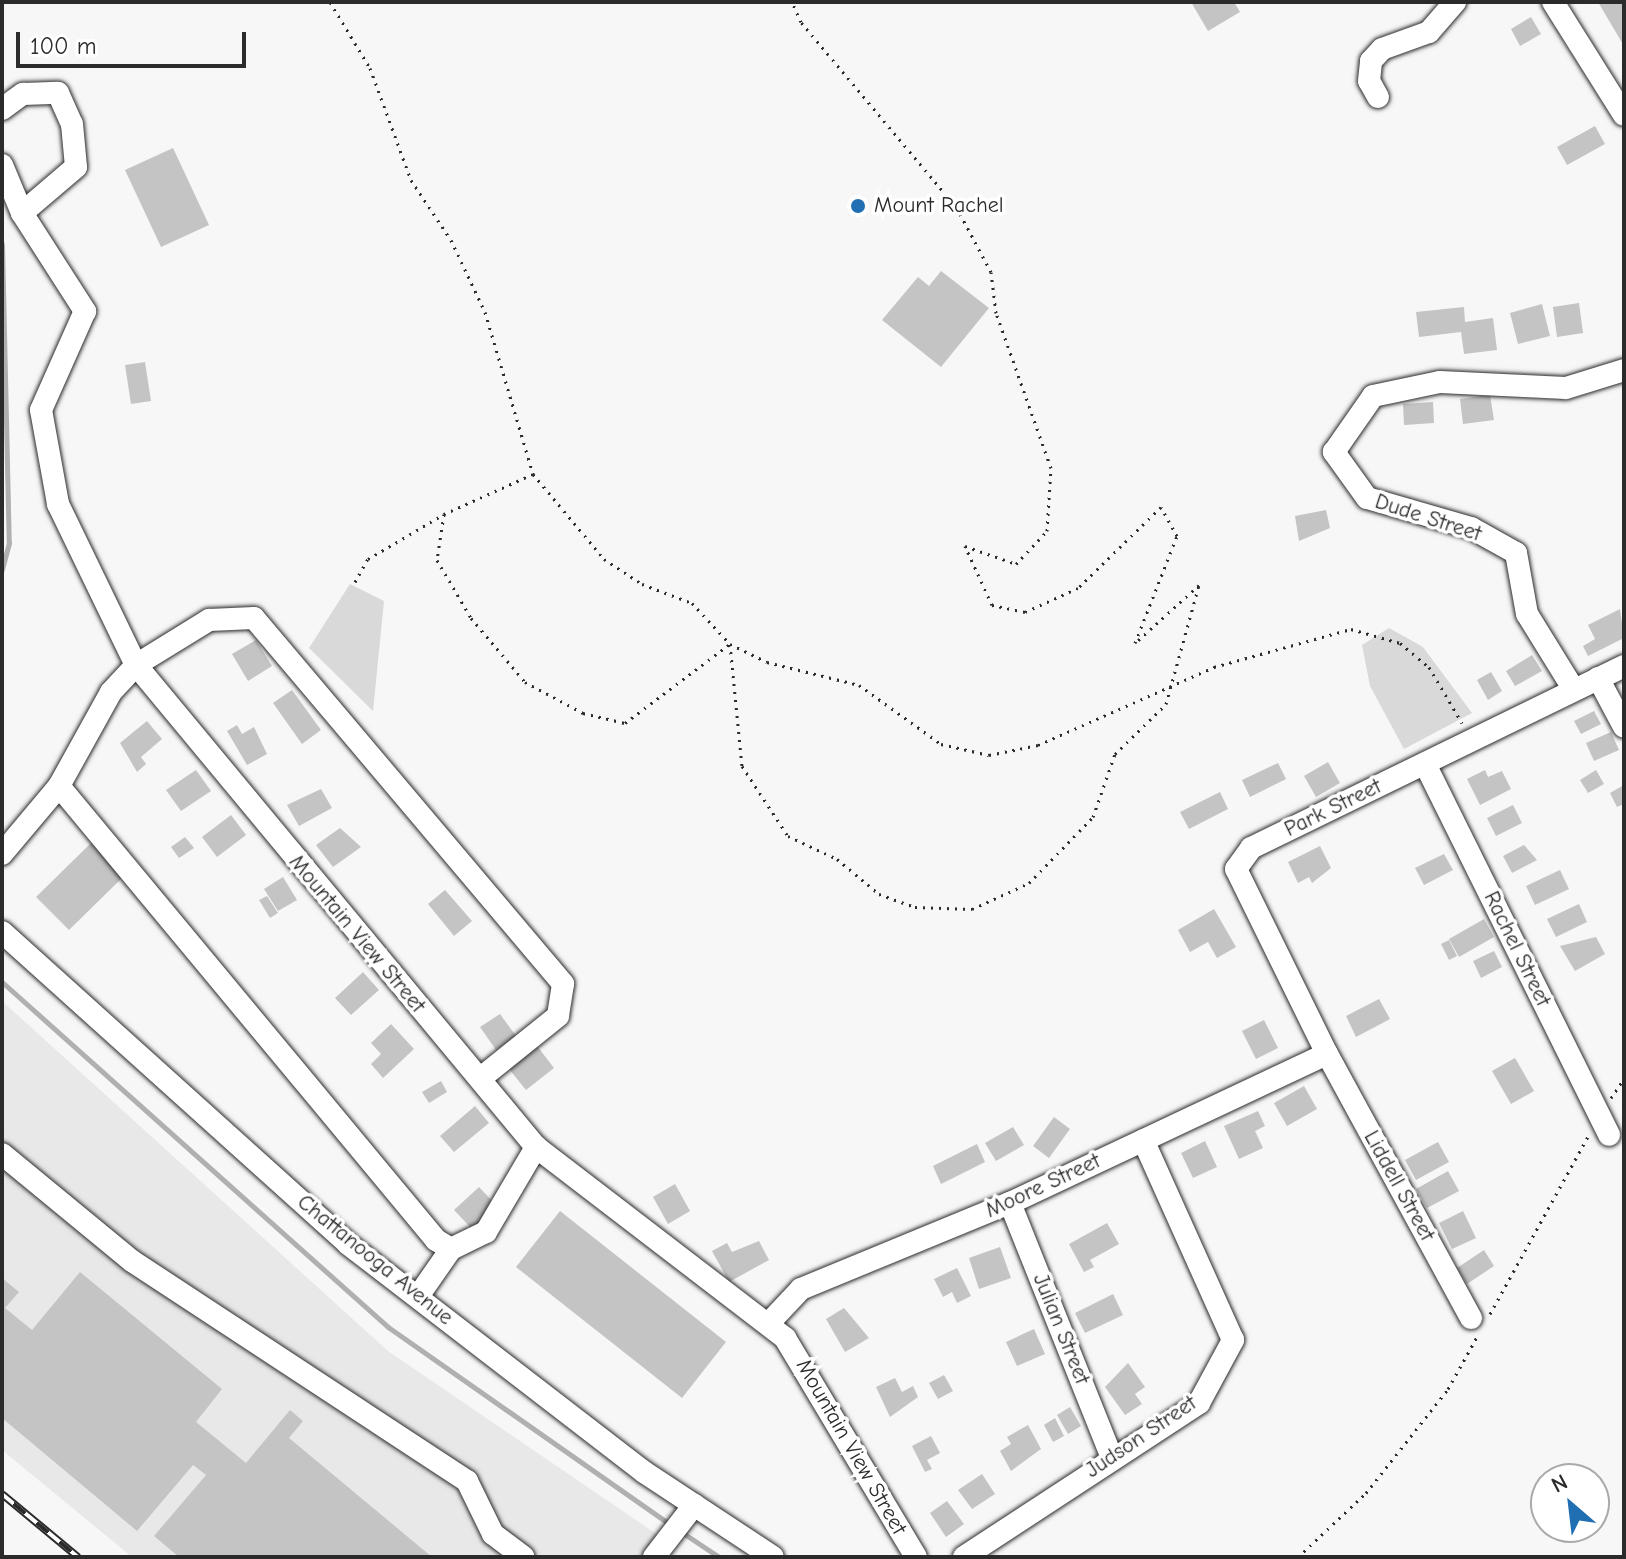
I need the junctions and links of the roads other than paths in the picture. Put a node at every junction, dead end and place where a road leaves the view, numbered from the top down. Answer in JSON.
{"nodes":[{"id":1,"x":1455,"y":2,"type":"edge"},
{"id":2,"x":1553,"y":2,"type":"edge"},
{"id":3,"x":1378,"y":97,"type":"dead end"},
{"id":4,"x":2,"y":109,"type":"edge"},
{"id":5,"x":1624,"y":115,"type":"edge"},
{"id":6,"x":2,"y":165,"type":"edge"},
{"id":7,"x":22,"y":213,"type":"junction"},
{"id":8,"x":1624,"y":370,"type":"edge"},
{"id":9,"x":136,"y":665,"type":"junction"},
{"id":10,"x":1624,"y":666,"type":"edge"},
{"id":11,"x":1598,"y":678,"type":"junction"},
{"id":12,"x":1574,"y":690,"type":"junction"},
{"id":13,"x":1624,"y":727,"type":"edge"},
{"id":14,"x":1425,"y":764,"type":"junction"},
{"id":15,"x":59,"y":786,"type":"junction"},
{"id":16,"x":2,"y":854,"type":"edge"},
{"id":17,"x":2,"y":932,"type":"edge"},
{"id":18,"x":1327,"y":1054,"type":"junction"},
{"id":19,"x":481,"y":1078,"type":"junction"},
{"id":20,"x":1609,"y":1135,"type":"dead end"},
{"id":21,"x":1143,"y":1140,"type":"junction"},
{"id":22,"x":536,"y":1147,"type":"junction"},
{"id":23,"x":2,"y":1154,"type":"edge"},
{"id":24,"x":1010,"y":1203,"type":"junction"},
{"id":25,"x":451,"y":1249,"type":"junction"},
{"id":26,"x":419,"y":1295,"type":"junction"},
{"id":27,"x":1471,"y":1318,"type":"dead end"},
{"id":28,"x":768,"y":1324,"type":"junction"},
{"id":29,"x":1111,"y":1456,"type":"junction"},
{"id":30,"x":694,"y":1505,"type":"junction"},
{"id":31,"x":523,"y":1557,"type":"edge"},
{"id":32,"x":655,"y":1557,"type":"edge"},
{"id":33,"x":773,"y":1557,"type":"edge"},
{"id":34,"x":916,"y":1557,"type":"edge"},
{"id":35,"x":964,"y":1557,"type":"edge"}],
"edges":[{"from":1,"to":3,"type":"street"},
{"from":2,"to":5,"type":"street"},
{"from":4,"to":7,"type":"street"},
{"from":6,"to":7,"type":"street","name":"Mountain View Street"},
{"from":7,"to":9,"type":"street","name":"Mountain View Street"},
{"from":8,"to":12,"type":"street","name":"Dude Street"},
{"from":9,"to":15,"type":"street"},
{"from":9,"to":19,"type":"street","name":"Mountain View Street"},
{"from":9,"to":19,"type":"street"},
{"from":10,"to":11,"type":"street","name":"Park Street"},
{"from":11,"to":12,"type":"street","name":"Park Street"},
{"from":11,"to":13,"type":"street"},
{"from":12,"to":14,"type":"street","name":"Park Street"},
{"from":14,"to":18,"type":"street","name":"Park Street"},
{"from":14,"to":20,"type":"street","name":"Rachel Street"},
{"from":15,"to":16,"type":"street"},
{"from":15,"to":25,"type":"street"},
{"from":17,"to":26,"type":"street","name":"Chattanooga Avenue"},
{"from":18,"to":21,"type":"street","name":"Moore Street"},
{"from":18,"to":27,"type":"street","name":"Liddell Street"},
{"from":19,"to":22,"type":"street","name":"Mountain View Street"},
{"from":21,"to":24,"type":"street","name":"Moore Street"},
{"from":21,"to":29,"type":"street","name":"Judson Street"},
{"from":22,"to":25,"type":"street"},
{"from":22,"to":28,"type":"street","name":"Mountain View Street"},
{"from":23,"to":31,"type":"street"},
{"from":24,"to":28,"type":"street","name":"Moore Street"},
{"from":24,"to":29,"type":"street","name":"Julian Street"},
{"from":25,"to":26,"type":"street"},
{"from":26,"to":30,"type":"street","name":"Chattanooga Avenue"},
{"from":28,"to":34,"type":"street","name":"Mountain View Street"},
{"from":29,"to":35,"type":"street","name":"Judson Street"},
{"from":30,"to":32,"type":"street"},
{"from":30,"to":33,"type":"street","name":"Chattanooga Avenue"}]}
